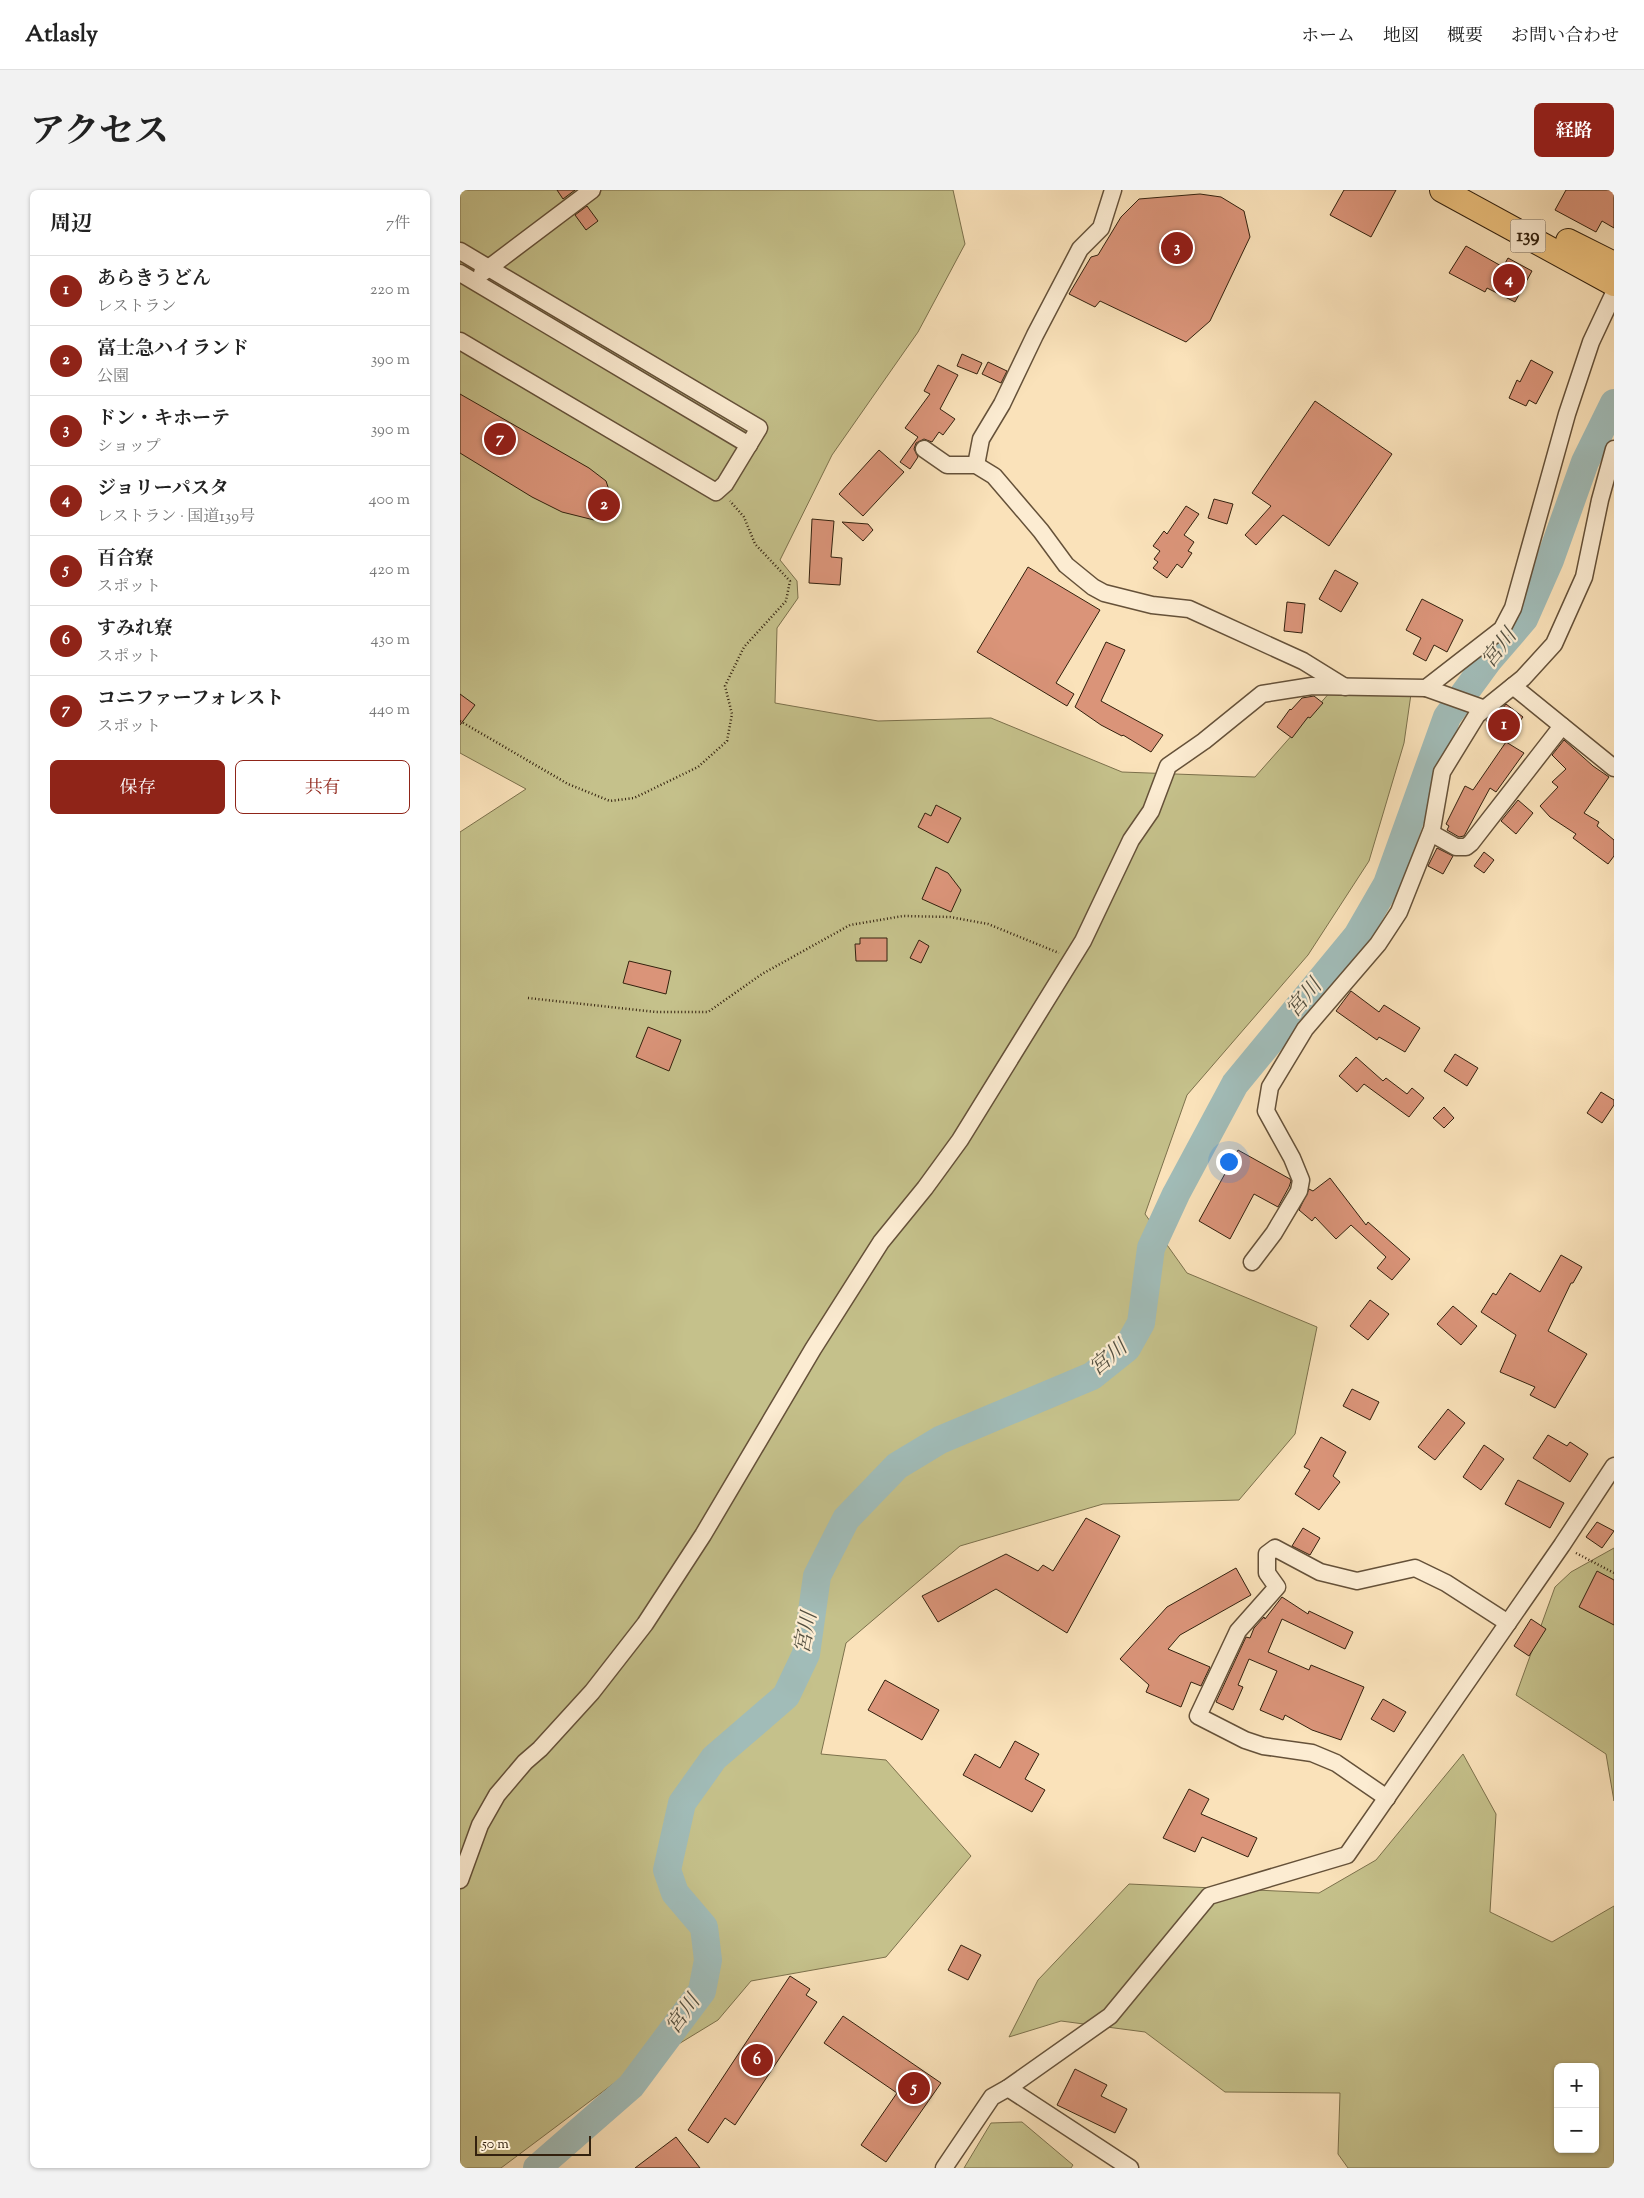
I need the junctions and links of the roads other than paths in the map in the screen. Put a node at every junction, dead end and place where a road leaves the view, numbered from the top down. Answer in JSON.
{"nodes":[{"id":1,"x":592,"y":190,"type":"edge"},
{"id":2,"x":1114,"y":190,"type":"edge"},
{"id":3,"x":1442,"y":190,"type":"edge"},
{"id":4,"x":1471,"y":190,"type":"edge"},
{"id":5,"x":460,"y":251,"type":"edge"},
{"id":6,"x":1614,"y":264,"type":"edge"},
{"id":7,"x":488,"y":267,"type":"junction"},
{"id":8,"x":460,"y":273,"type":"edge"},
{"id":9,"x":474,"y":281,"type":"junction"},
{"id":10,"x":1614,"y":284,"type":"edge"},
{"id":11,"x":1614,"y":293,"type":"edge"},
{"id":12,"x":460,"y":341,"type":"edge"},
{"id":13,"x":749,"y":445,"type":"junction"},
{"id":14,"x":924,"y":449,"type":"dead end"},
{"id":15,"x":1614,"y":449,"type":"edge"},
{"id":16,"x":976,"y":466,"type":"junction"},
{"id":17,"x":1513,"y":686,"type":"junction"},
{"id":18,"x":1345,"y":687,"type":"junction"},
{"id":19,"x":1430,"y":690,"type":"junction"},
{"id":20,"x":1480,"y":707,"type":"junction"},
{"id":21,"x":1562,"y":726,"type":"junction"},
{"id":22,"x":1614,"y":768,"type":"edge"},
{"id":23,"x":1431,"y":833,"type":"junction"},
{"id":24,"x":1252,"y":1262,"type":"dead end"},
{"id":25,"x":1614,"y":1466,"type":"edge"},
{"id":26,"x":1508,"y":1623,"type":"junction"},
{"id":27,"x":1387,"y":1798,"type":"junction"},
{"id":28,"x":460,"y":1880,"type":"edge"},
{"id":29,"x":1008,"y":2088,"type":"junction"},
{"id":30,"x":944,"y":2168,"type":"edge"},
{"id":31,"x":1130,"y":2168,"type":"edge"}],
"edges":[{"from":1,"to":7,"type":"street"},
{"from":2,"to":16,"type":"street"},
{"from":3,"to":10,"type":"highway","number":"139"},
{"from":4,"to":6,"type":"highway","number":"139"},
{"from":5,"to":7,"type":"street"},
{"from":7,"to":9,"type":"street"},
{"from":7,"to":13,"type":"street"},
{"from":8,"to":9,"type":"street"},
{"from":9,"to":13,"type":"street"},
{"from":11,"to":19,"type":"street"},
{"from":12,"to":13,"type":"street"},
{"from":14,"to":16,"type":"street"},
{"from":15,"to":17,"type":"street"},
{"from":16,"to":18,"type":"street"},
{"from":17,"to":20,"type":"street"},
{"from":17,"to":21,"type":"street"},
{"from":18,"to":19,"type":"street"},
{"from":18,"to":28,"type":"street"},
{"from":19,"to":20,"type":"street"},
{"from":20,"to":23,"type":"street"},
{"from":21,"to":22,"type":"street"},
{"from":21,"to":23,"type":"street"},
{"from":23,"to":24,"type":"street"},
{"from":25,"to":26,"type":"street"},
{"from":26,"to":27,"type":"street"},
{"from":26,"to":27,"type":"street"},
{"from":27,"to":29,"type":"street"},
{"from":29,"to":30,"type":"street"},
{"from":29,"to":31,"type":"street"}]}
